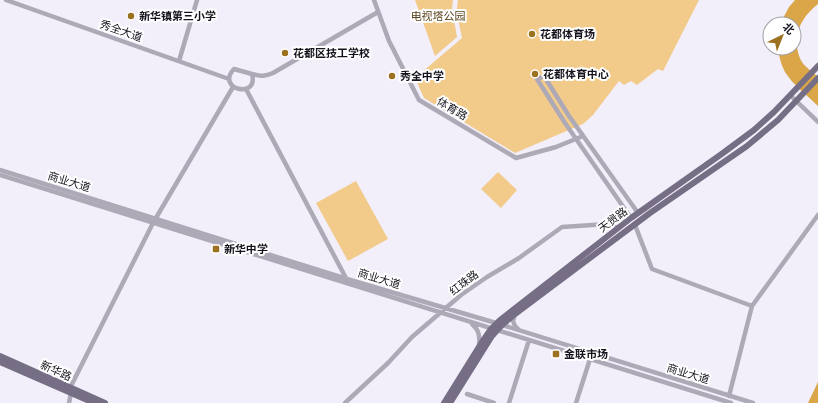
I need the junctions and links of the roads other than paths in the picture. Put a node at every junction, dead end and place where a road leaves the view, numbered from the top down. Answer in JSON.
{"nodes":[{"id":1,"x":6,"y":0,"type":"edge"},
{"id":2,"x":197,"y":0,"type":"edge"},
{"id":3,"x":374,"y":0,"type":"edge"},
{"id":4,"x":378,"y":12,"type":"junction"},
{"id":5,"x":179,"y":61,"type":"junction"},
{"id":6,"x":816,"y":68,"type":"edge"},
{"id":7,"x":252,"y":74,"type":"junction"},
{"id":8,"x":818,"y":78,"type":"edge"},
{"id":9,"x":229,"y":79,"type":"junction"},
{"id":10,"x":233,"y":87,"type":"junction"},
{"id":11,"x":246,"y":89,"type":"junction"},
{"id":12,"x":790,"y":95,"type":"junction"},
{"id":13,"x":796,"y":101,"type":"junction"},
{"id":14,"x":818,"y":122,"type":"edge"},
{"id":15,"x":583,"y":136,"type":"junction"},
{"id":16,"x":576,"y":139,"type":"junction"},
{"id":17,"x":0,"y":170,"type":"edge"},
{"id":18,"x":0,"y":175,"type":"edge"},
{"id":19,"x":638,"y":213,"type":"junction"},
{"id":20,"x":818,"y":215,"type":"edge"},
{"id":21,"x":631,"y":218,"type":"junction"},
{"id":22,"x":154,"y":221,"type":"junction"},
{"id":23,"x":634,"y":225,"type":"junction"},
{"id":24,"x":618,"y":228,"type":"junction"},
{"id":25,"x":347,"y":279,"type":"junction"},
{"id":26,"x":350,"y":284,"type":"junction"},
{"id":27,"x":752,"y":306,"type":"junction"},
{"id":28,"x":446,"y":308,"type":"junction"},
{"id":29,"x":441,"y":313,"type":"junction"},
{"id":30,"x":515,"y":314,"type":"junction"},
{"id":31,"x":467,"y":321,"type":"junction"},
{"id":32,"x":499,"y":324,"type":"junction"},
{"id":33,"x":494,"y":329,"type":"junction"},
{"id":34,"x":522,"y":332,"type":"junction"},
{"id":35,"x":529,"y":340,"type":"junction"},
{"id":36,"x":479,"y":346,"type":"junction"},
{"id":37,"x":0,"y":356,"type":"edge"},
{"id":38,"x":590,"y":359,"type":"junction"},
{"id":39,"x":0,"y":362,"type":"edge"},
{"id":40,"x":70,"y":391,"type":"junction"},
{"id":41,"x":467,"y":394,"type":"dead end"},
{"id":42,"x":729,"y":396,"type":"junction"},
{"id":43,"x":69,"y":403,"type":"edge"},
{"id":44,"x":94,"y":403,"type":"edge"},
{"id":45,"x":104,"y":403,"type":"edge"},
{"id":46,"x":345,"y":403,"type":"edge"},
{"id":47,"x":444,"y":403,"type":"edge"},
{"id":48,"x":450,"y":403,"type":"edge"},
{"id":49,"x":494,"y":403,"type":"edge"},
{"id":50,"x":509,"y":403,"type":"edge"},
{"id":51,"x":576,"y":403,"type":"edge"},
{"id":52,"x":731,"y":403,"type":"edge"},
{"id":53,"x":753,"y":403,"type":"edge"}],
"edges":[{"from":1,"to":5,"type":"street","name":"秀全大道"},
{"from":2,"to":5,"type":"street"},
{"from":3,"to":4,"type":"street","name":"体育路"},
{"from":4,"to":7,"type":"street"},
{"from":4,"to":16,"type":"street","name":"体育路"},
{"from":5,"to":9,"type":"street","name":"秀全大道"},
{"from":6,"to":12,"type":"main road","name":"天贵路"},
{"from":7,"to":9,"type":"street"},
{"from":7,"to":11,"type":"street"},
{"from":8,"to":13,"type":"main road","name":"天贵路"},
{"from":9,"to":10,"type":"street"},
{"from":10,"to":11,"type":"street"},
{"from":10,"to":22,"type":"street"},
{"from":11,"to":25,"type":"street"},
{"from":12,"to":13,"type":"street"},
{"from":12,"to":19,"type":"main road","name":"天贵路"},
{"from":13,"to":14,"type":"street"},
{"from":13,"to":23,"type":"main road","name":"天贵路"},
{"from":15,"to":16,"type":"street","name":"体育路"},
{"from":15,"to":16,"type":"street"},
{"from":15,"to":19,"type":"street"},
{"from":16,"to":21,"type":"street"},
{"from":17,"to":22,"type":"street","name":"商业大道"},
{"from":18,"to":22,"type":"street","name":"商业大道"},
{"from":19,"to":21,"type":"main road","name":"天贵路"},
{"from":20,"to":27,"type":"street"},
{"from":21,"to":24,"type":"main road","name":"天贵路"},
{"from":22,"to":25,"type":"street","name":"商业大道"},
{"from":22,"to":26,"type":"street","name":"商业大道"},
{"from":22,"to":40,"type":"street"},
{"from":23,"to":27,"type":"street"},
{"from":23,"to":30,"type":"main road","name":"天贵路"},
{"from":24,"to":28,"type":"street","name":"红珠路"},
{"from":24,"to":32,"type":"main road","name":"天贵路"},
{"from":25,"to":26,"type":"street"},
{"from":25,"to":28,"type":"street","name":"商业大道"},
{"from":26,"to":29,"type":"street","name":"商业大道"},
{"from":27,"to":42,"type":"street"},
{"from":28,"to":29,"type":"street","name":"红珠路"},
{"from":28,"to":32,"type":"street","name":"商业大道"},
{"from":29,"to":31,"type":"street","name":"商业大道"},
{"from":29,"to":46,"type":"street","name":"红珠路"},
{"from":30,"to":32,"type":"main road","name":"天贵路"},
{"from":30,"to":34,"type":"street"},
{"from":31,"to":33,"type":"street","name":"商业大道"},
{"from":31,"to":36,"type":"street"},
{"from":32,"to":33,"type":"main road","name":"天贵路"},
{"from":32,"to":34,"type":"street","name":"商业大道"},
{"from":33,"to":35,"type":"street","name":"商业大道"},
{"from":33,"to":36,"type":"main road","name":"天贵路"},
{"from":33,"to":48,"type":"main road","name":"天贵路"},
{"from":34,"to":42,"type":"street","name":"商业大道"},
{"from":35,"to":38,"type":"street","name":"商业大道"},
{"from":35,"to":50,"type":"street"},
{"from":36,"to":47,"type":"main road","name":"天贵路"},
{"from":37,"to":40,"type":"main road","name":"新华路"},
{"from":38,"to":51,"type":"street"},
{"from":38,"to":52,"type":"street","name":"商业大道"},
{"from":39,"to":40,"type":"main road","name":"新华路"},
{"from":40,"to":43,"type":"street"},
{"from":40,"to":44,"type":"main road","name":"新华路"},
{"from":40,"to":45,"type":"main road","name":"新华路"},
{"from":41,"to":49,"type":"street"},
{"from":42,"to":53,"type":"street","name":"商业大道"}]}
